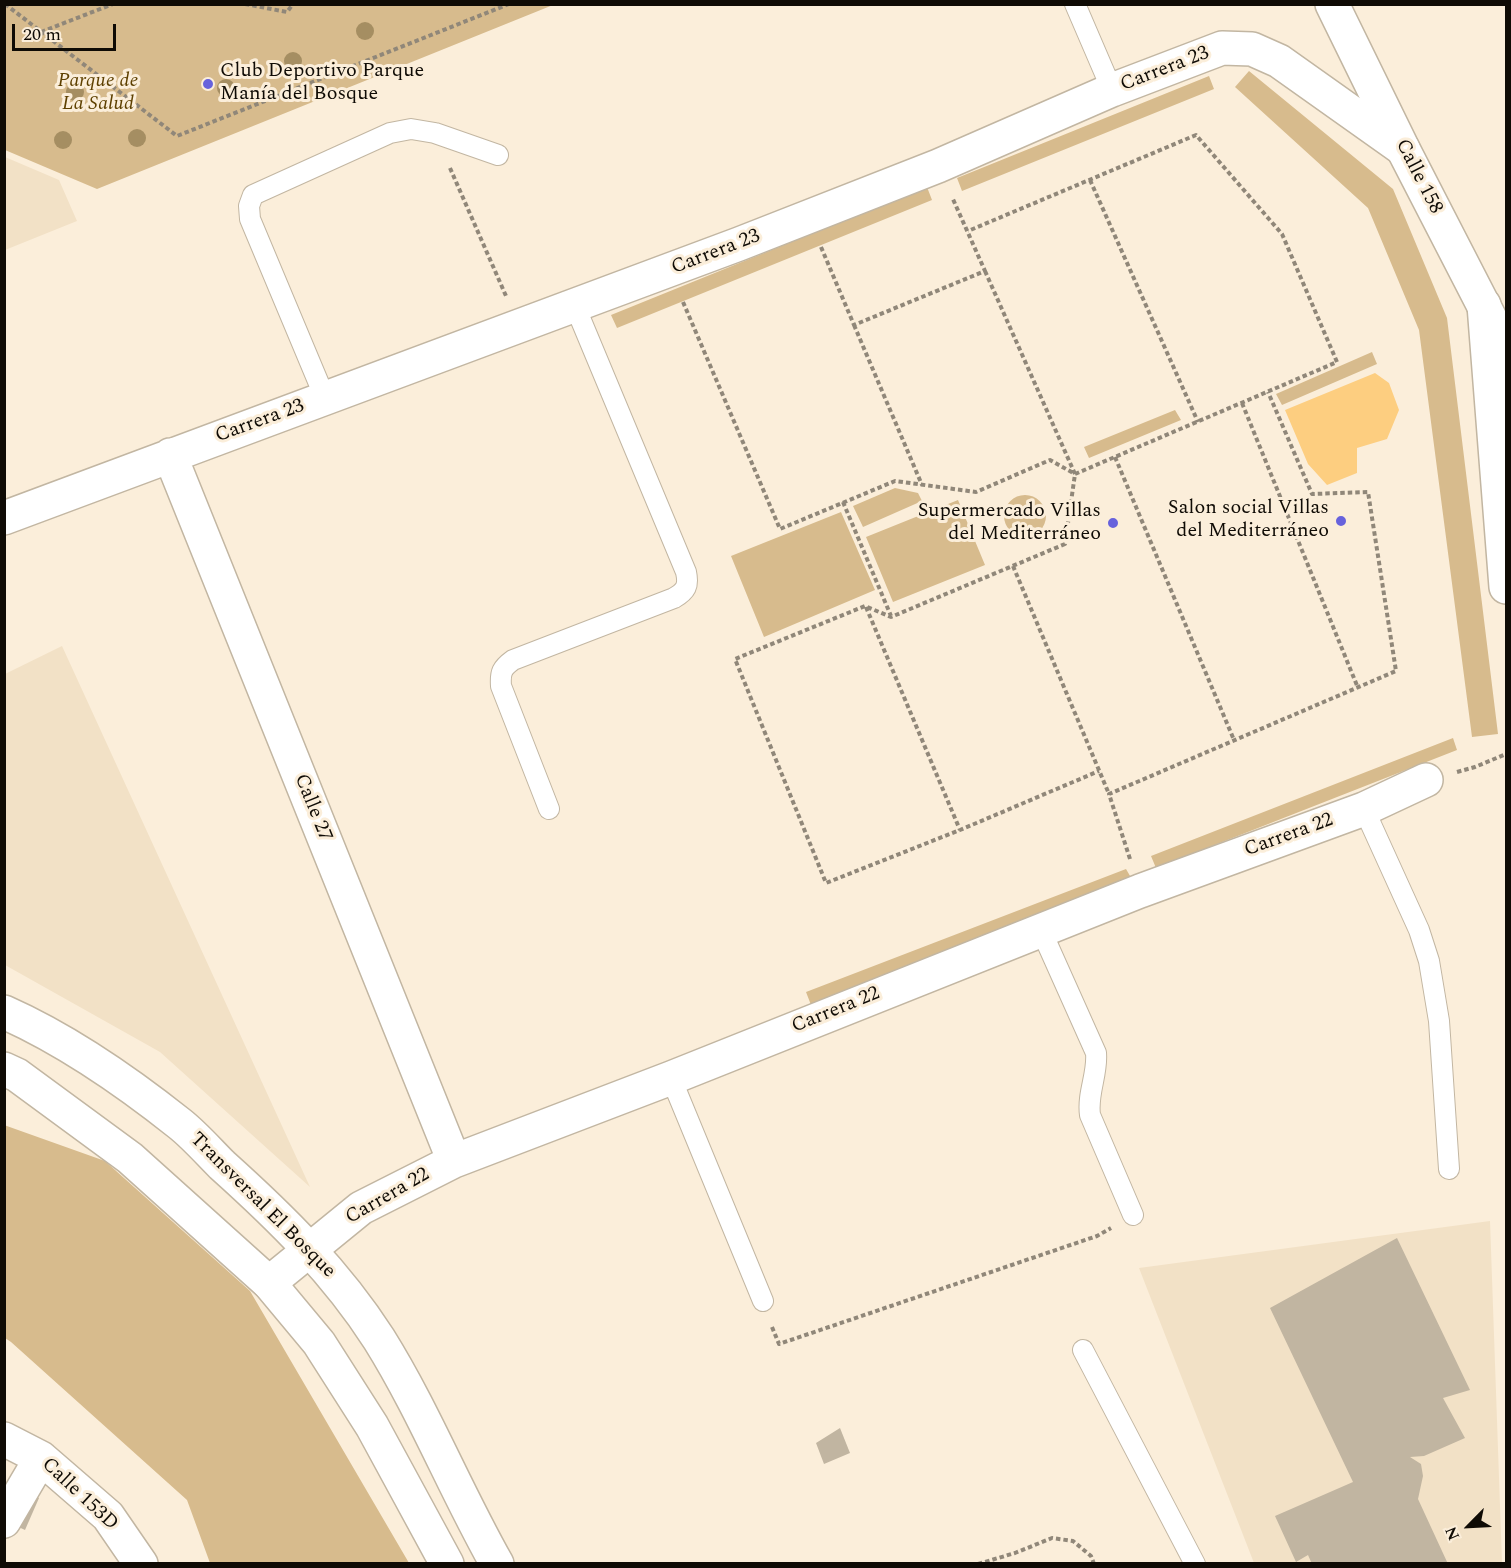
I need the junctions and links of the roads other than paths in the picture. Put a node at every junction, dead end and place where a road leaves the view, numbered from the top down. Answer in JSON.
{"nodes":[{"id":1,"x":1076,"y":4,"type":"edge"},
{"id":2,"x":1332,"y":4,"type":"edge"},
{"id":3,"x":1112,"y":90,"type":"junction"},
{"id":4,"x":1403,"y":149,"type":"junction"},
{"id":5,"x":498,"y":155,"type":"dead end"},
{"id":6,"x":1484,"y":303,"type":"junction"},
{"id":7,"x":575,"y":306,"type":"junction"},
{"id":8,"x":1506,"y":349,"type":"edge"},
{"id":9,"x":325,"y":398,"type":"junction"},
{"id":10,"x":170,"y":455,"type":"junction"},
{"id":11,"x":4,"y":518,"type":"edge"},
{"id":12,"x":1506,"y":587,"type":"edge"},
{"id":13,"x":1426,"y":780,"type":"road end"},
{"id":14,"x":549,"y":809,"type":"dead end"},
{"id":15,"x":1364,"y":809,"type":"junction"},
{"id":16,"x":1041,"y":930,"type":"junction"},
{"id":17,"x":4,"y":1012,"type":"edge"},
{"id":18,"x":4,"y":1069,"type":"edge"},
{"id":19,"x":671,"y":1078,"type":"junction"},
{"id":20,"x":454,"y":1161,"type":"junction"},
{"id":21,"x":1449,"y":1168,"type":"dead end"},
{"id":22,"x":1133,"y":1215,"type":"road end"},
{"id":23,"x":310,"y":1248,"type":"junction"},
{"id":24,"x":268,"y":1283,"type":"junction"},
{"id":25,"x":763,"y":1300,"type":"road end"},
{"id":26,"x":1083,"y":1350,"type":"dead end"},
{"id":27,"x":4,"y":1439,"type":"edge"},
{"id":28,"x":41,"y":1458,"type":"junction"},
{"id":29,"x":4,"y":1521,"type":"edge"},
{"id":30,"x":141,"y":1563,"type":"edge"},
{"id":31,"x":447,"y":1563,"type":"edge"},
{"id":32,"x":497,"y":1563,"type":"edge"},
{"id":33,"x":1195,"y":1563,"type":"edge"}],
"edges":[{"from":1,"to":3,"type":"lane"},
{"from":2,"to":4,"type":"street","name":"Calle 158"},
{"from":3,"to":4,"type":"street","name":"Carrera 23"},
{"from":3,"to":7,"type":"street","name":"Carrera 23"},
{"from":4,"to":6,"type":"street","name":"Calle 158"},
{"from":5,"to":9,"type":"lane"},
{"from":6,"to":8,"type":"street","name":"Calle 158"},
{"from":6,"to":12,"type":"street"},
{"from":7,"to":9,"type":"street","name":"Carrera 23"},
{"from":7,"to":14,"type":"lane"},
{"from":9,"to":10,"type":"street","name":"Carrera 23"},
{"from":10,"to":11,"type":"street","name":"Carrera 23"},
{"from":10,"to":20,"type":"street","name":"Calle 27"},
{"from":13,"to":15,"type":"street","name":"Carrera 22"},
{"from":15,"to":16,"type":"street","name":"Carrera 22"},
{"from":15,"to":21,"type":"lane"},
{"from":16,"to":19,"type":"street","name":"Carrera 22"},
{"from":16,"to":22,"type":"lane"},
{"from":17,"to":23,"type":"street","name":"Transversal El Bosque"},
{"from":18,"to":24,"type":"street"},
{"from":19,"to":20,"type":"street","name":"Carrera 22"},
{"from":19,"to":25,"type":"lane"},
{"from":20,"to":23,"type":"street","name":"Carrera 22"},
{"from":23,"to":24,"type":"street","name":"Carrera 22"},
{"from":23,"to":32,"type":"street","name":"Transversal El Bosque"},
{"from":24,"to":31,"type":"street"},
{"from":26,"to":33,"type":"lane"},
{"from":27,"to":28,"type":"street","name":"Calle 153D"},
{"from":28,"to":29,"type":"street"},
{"from":28,"to":30,"type":"street","name":"Calle 153D"}]}
